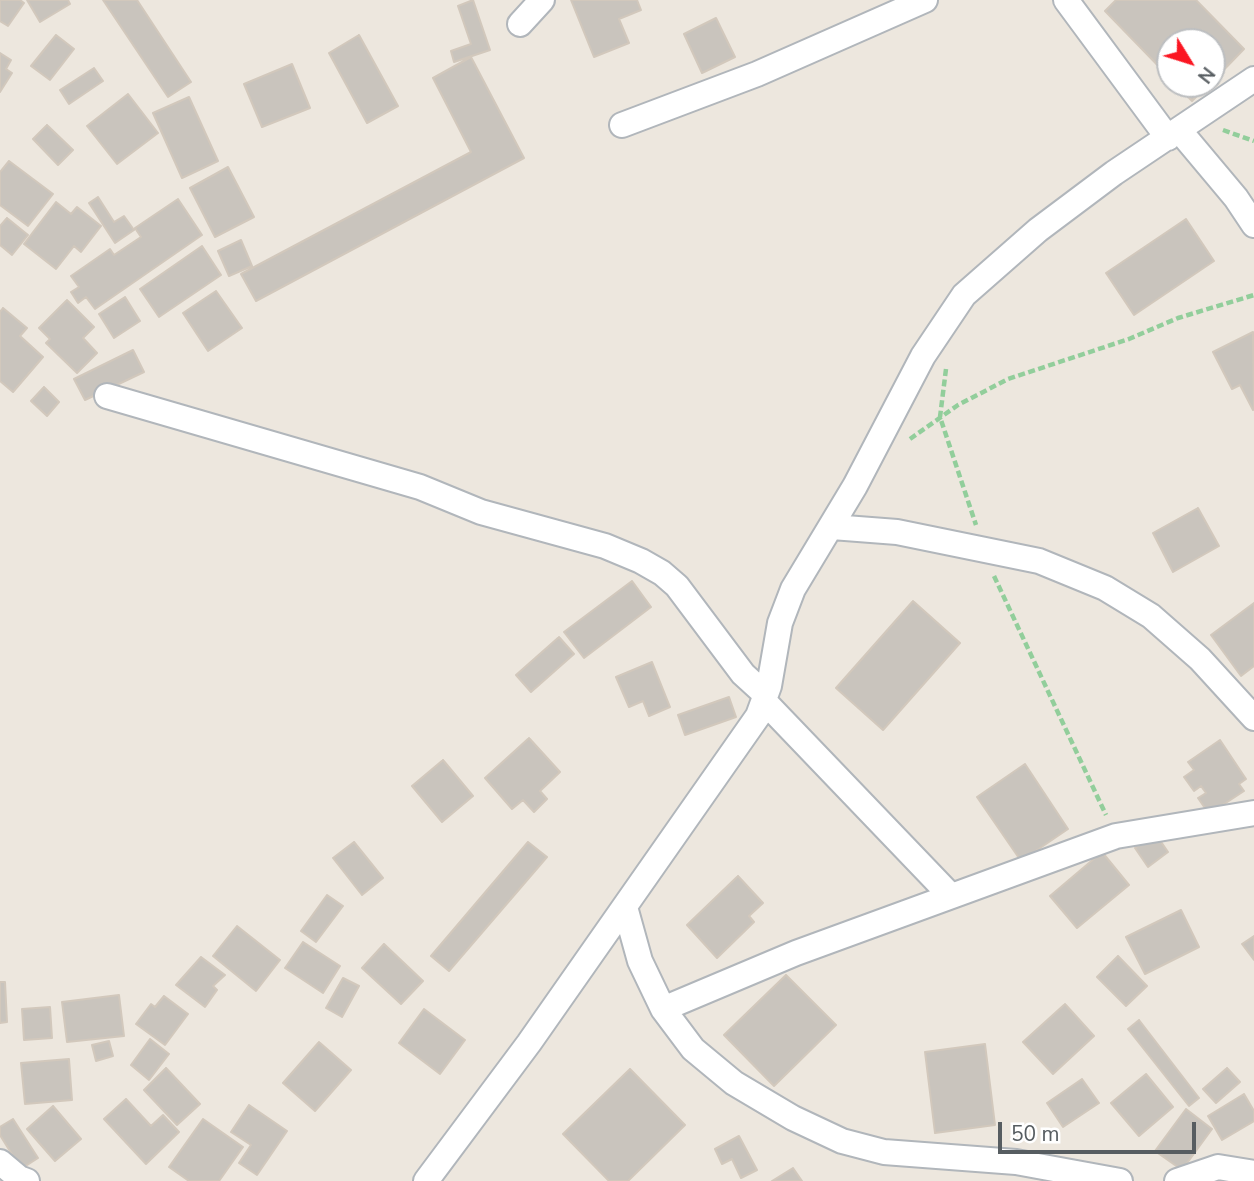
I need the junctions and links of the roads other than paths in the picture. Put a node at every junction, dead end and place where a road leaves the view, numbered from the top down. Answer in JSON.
{"nodes":[{"id":1,"x":542,"y":0,"type":"edge"},
{"id":2,"x":925,"y":0,"type":"edge"},
{"id":3,"x":1066,"y":0,"type":"edge"},
{"id":4,"x":520,"y":24,"type":"dead end"},
{"id":5,"x":1254,"y":79,"type":"edge"},
{"id":6,"x":622,"y":125,"type":"dead end"},
{"id":7,"x":1173,"y":134,"type":"junction"},
{"id":8,"x":1254,"y":225,"type":"edge"},
{"id":9,"x":107,"y":396,"type":"dead end"},
{"id":10,"x":832,"y":527,"type":"junction"},
{"id":11,"x":765,"y":698,"type":"junction"},
{"id":12,"x":1254,"y":718,"type":"edge"},
{"id":13,"x":1254,"y":813,"type":"edge"},
{"id":14,"x":950,"y":895,"type":"junction"},
{"id":15,"x":625,"y":907,"type":"junction"},
{"id":16,"x":663,"y":1009,"type":"junction"},
{"id":17,"x":0,"y":1162,"type":"edge"},
{"id":18,"x":1254,"y":1173,"type":"edge"},
{"id":19,"x":27,"y":1181,"type":"edge"},
{"id":20,"x":426,"y":1181,"type":"edge"},
{"id":21,"x":1120,"y":1181,"type":"edge"},
{"id":22,"x":1177,"y":1181,"type":"edge"}],
"edges":[{"from":1,"to":4,"type":"street"},
{"from":2,"to":6,"type":"street"},
{"from":3,"to":7,"type":"street"},
{"from":5,"to":7,"type":"street"},
{"from":7,"to":8,"type":"street"},
{"from":7,"to":10,"type":"street"},
{"from":9,"to":11,"type":"street"},
{"from":10,"to":11,"type":"street"},
{"from":10,"to":12,"type":"street"},
{"from":11,"to":14,"type":"street"},
{"from":11,"to":15,"type":"street"},
{"from":13,"to":14,"type":"street"},
{"from":14,"to":16,"type":"street"},
{"from":15,"to":16,"type":"street"},
{"from":15,"to":20,"type":"street"},
{"from":16,"to":21,"type":"street"},
{"from":17,"to":19,"type":"street"},
{"from":18,"to":22,"type":"street"}]}
